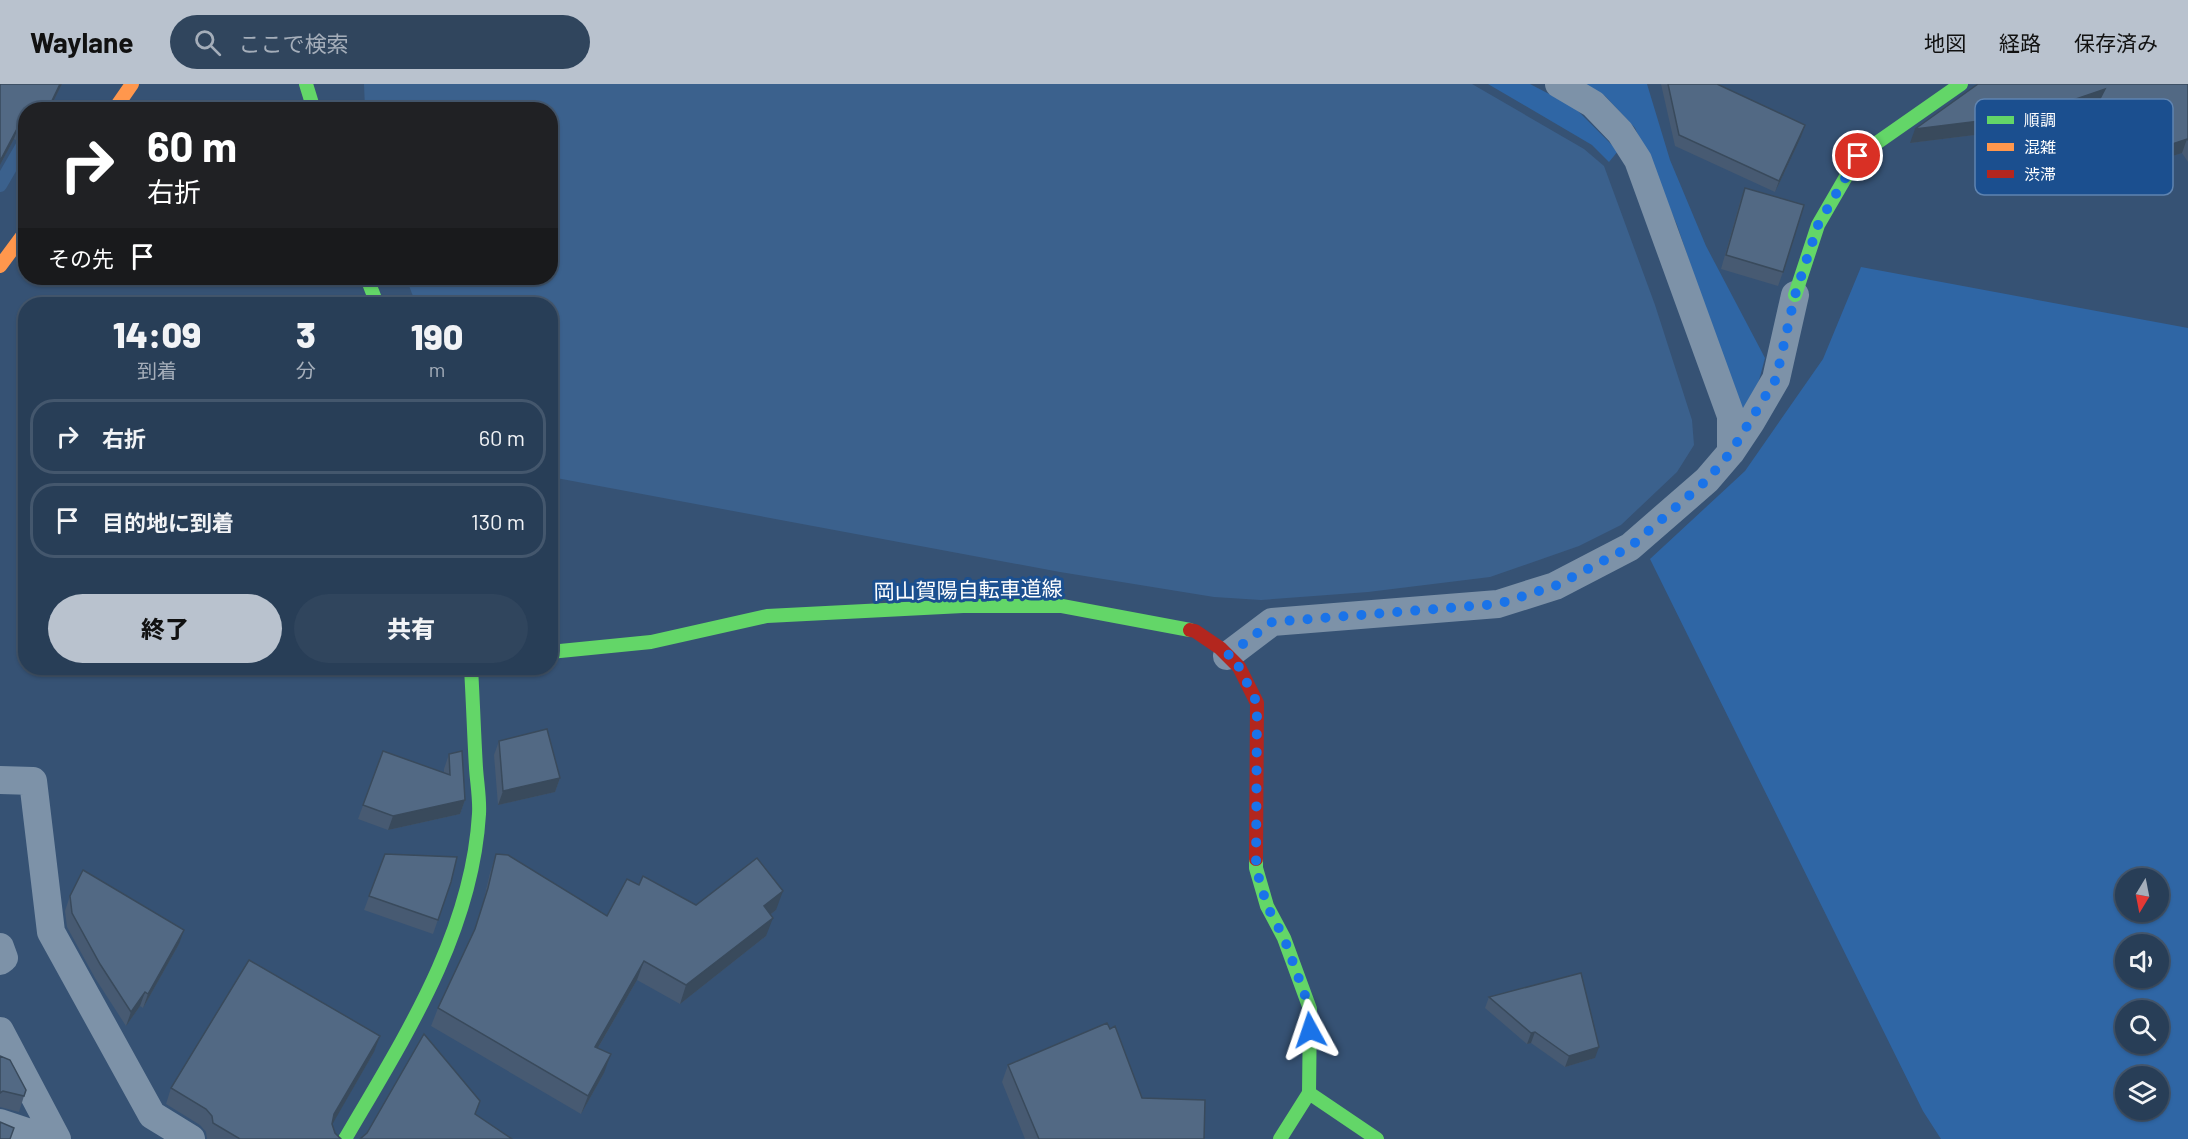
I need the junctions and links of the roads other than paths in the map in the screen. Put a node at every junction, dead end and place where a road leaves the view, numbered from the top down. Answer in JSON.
{"nodes":[{"id":1,"x":132,"y":84,"type":"edge"},
{"id":2,"x":306,"y":84,"type":"edge"},
{"id":3,"x":1559,"y":84,"type":"edge"},
{"id":4,"x":1961,"y":84,"type":"edge"},
{"id":5,"x":120,"y":102,"type":"edge"},
{"id":6,"x":312,"y":102,"type":"edge"},
{"id":7,"x":18,"y":242,"type":"edge"},
{"id":8,"x":0,"y":266,"type":"edge"},
{"id":9,"x":1795,"y":295,"type":"joint"},
{"id":10,"x":1731,"y":452,"type":"junction"},
{"id":11,"x":558,"y":651,"type":"edge"},
{"id":12,"x":1227,"y":656,"type":"junction"},
{"id":13,"x":471,"y":675,"type":"edge"},
{"id":14,"x":0,"y":780,"type":"edge"},
{"id":15,"x":0,"y":947,"type":"edge"},
{"id":16,"x":0,"y":961,"type":"edge"},
{"id":17,"x":0,"y":1031,"type":"edge"},
{"id":18,"x":1309,"y":1093,"type":"junction"},
{"id":19,"x":0,"y":1123,"type":"edge"},
{"id":20,"x":34,"y":1139,"type":"edge"},
{"id":21,"x":57,"y":1139,"type":"edge"},
{"id":22,"x":191,"y":1139,"type":"edge"},
{"id":23,"x":345,"y":1139,"type":"edge"},
{"id":24,"x":1280,"y":1139,"type":"edge"},
{"id":25,"x":1377,"y":1139,"type":"edge"}],
"edges":[{"from":1,"to":5,"type":"main road"},
{"from":2,"to":6,"type":"main road"},
{"from":3,"to":10,"type":"lane"},
{"from":4,"to":9,"type":"main road"},
{"from":7,"to":8,"type":"main road"},
{"from":9,"to":10,"type":"lane"},
{"from":10,"to":12,"type":"lane"},
{"from":11,"to":12,"type":"main road","name":"岡山賀陽自転車道線"},
{"from":12,"to":18,"type":"main road","name":"岡山賀陽自転車道線"},
{"from":13,"to":23,"type":"main road"},
{"from":14,"to":22,"type":"lane"},
{"from":15,"to":16,"type":"lane"},
{"from":17,"to":21,"type":"lane"},
{"from":18,"to":24,"type":"main road"},
{"from":18,"to":25,"type":"main road"},
{"from":19,"to":20,"type":"lane"}]}
